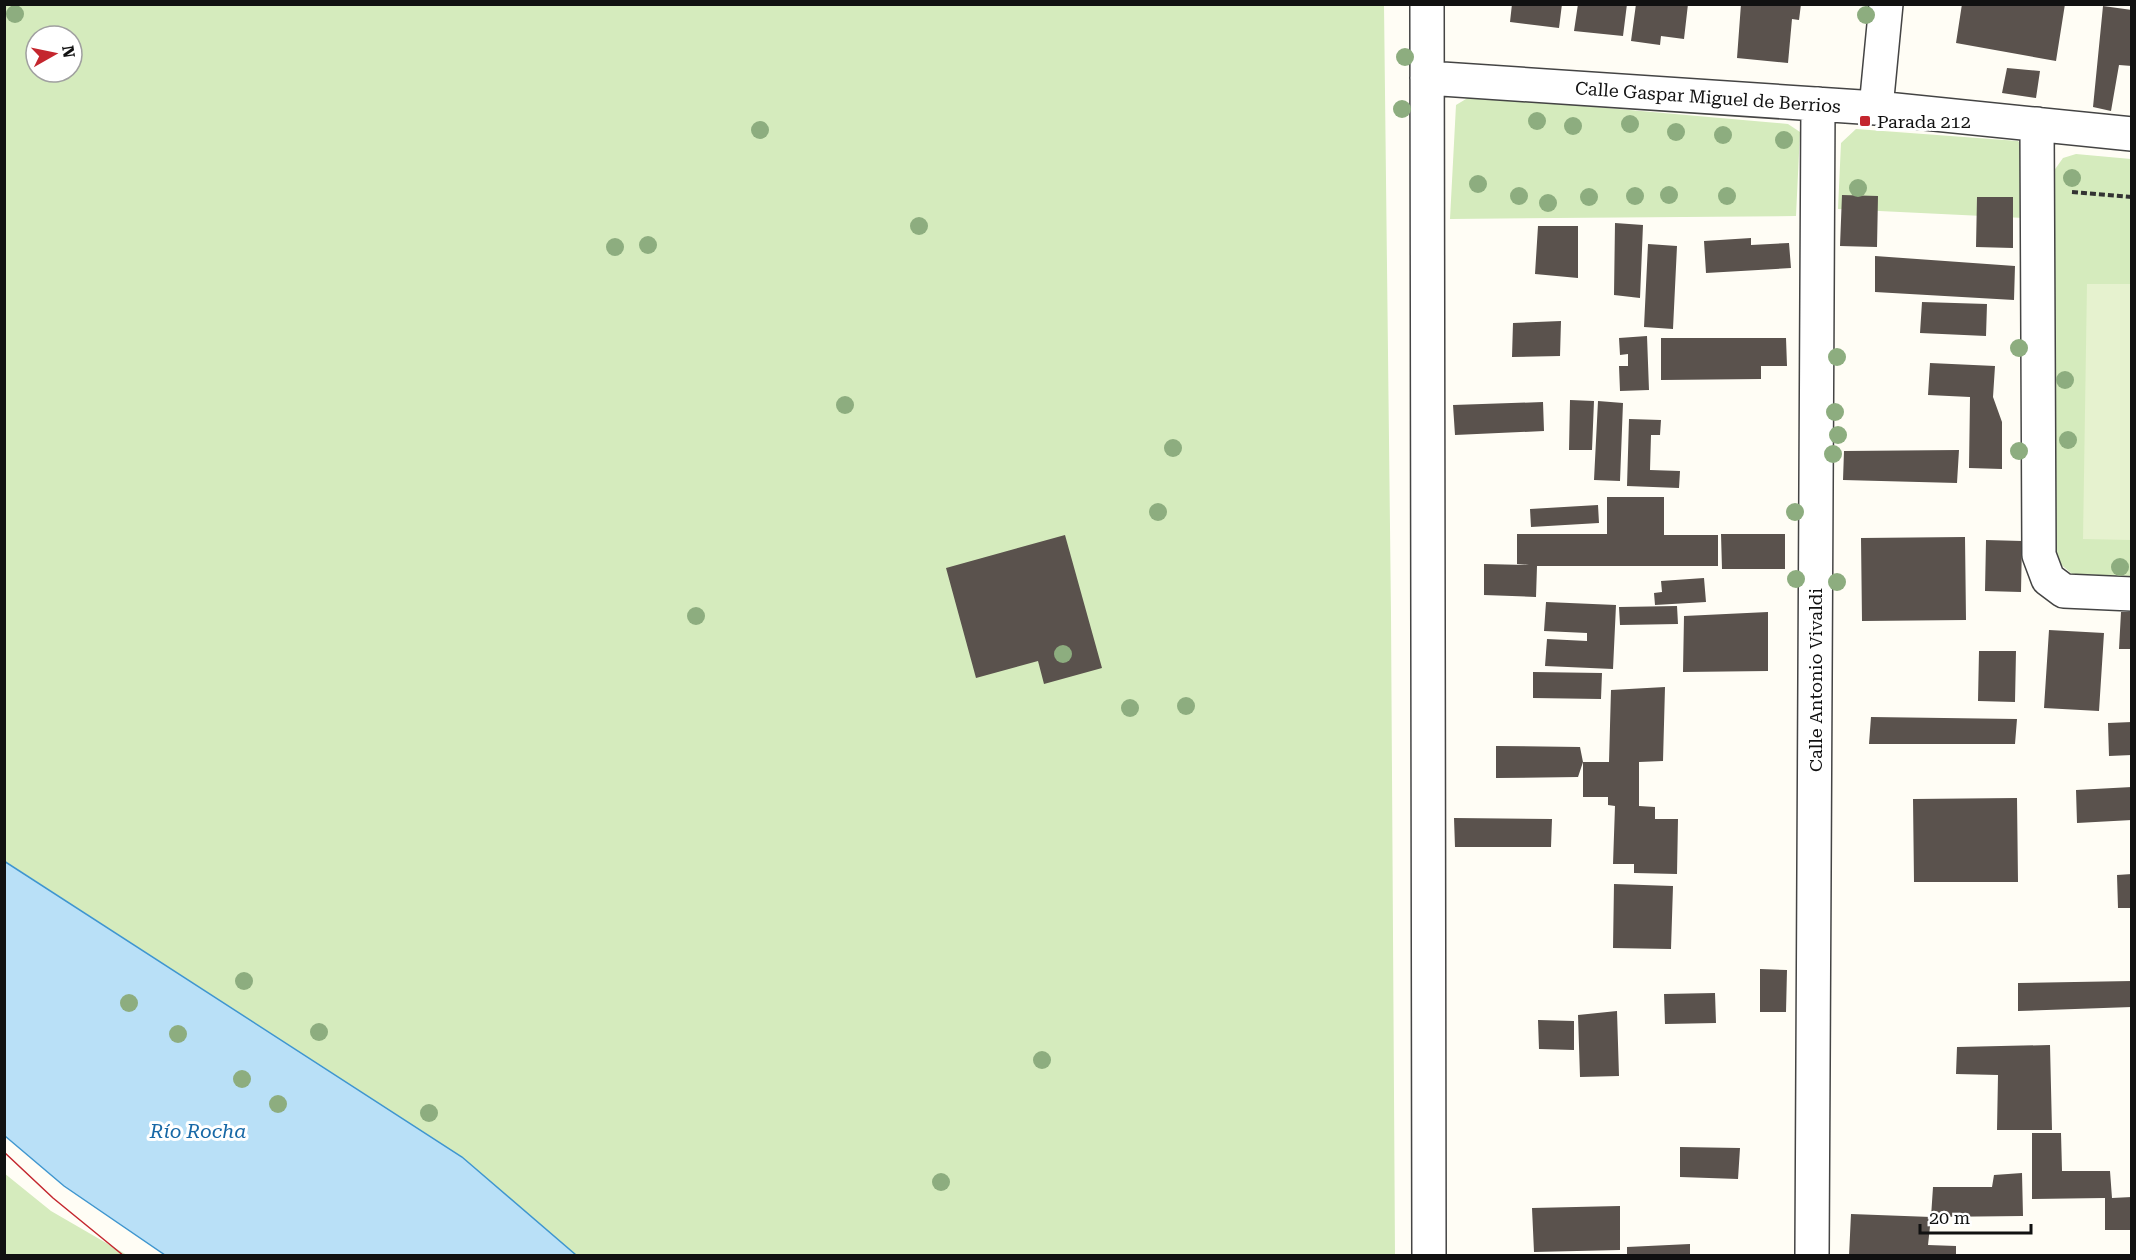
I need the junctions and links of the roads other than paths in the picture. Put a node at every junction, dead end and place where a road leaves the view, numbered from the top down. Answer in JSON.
{"nodes":[{"id":1,"x":1427,"y":4,"type":"edge"},
{"id":2,"x":1886,"y":4,"type":"edge"},
{"id":3,"x":1427,"y":78,"type":"junction"},
{"id":4,"x":1818,"y":104,"type":"junction"},
{"id":5,"x":1876,"y":108,"type":"junction"},
{"id":6,"x":2037,"y":124,"type":"junction"},
{"id":7,"x":2132,"y":134,"type":"edge"},
{"id":8,"x":2132,"y":594,"type":"edge"},
{"id":9,"x":1429,"y":1256,"type":"edge"},
{"id":10,"x":1812,"y":1256,"type":"edge"}],
"edges":[{"from":1,"to":3,"type":"street"},
{"from":2,"to":5,"type":"street"},
{"from":3,"to":4,"type":"street","name":"Calle Gaspar Miguel de Berrios"},
{"from":3,"to":9,"type":"street"},
{"from":4,"to":5,"type":"street","name":"Calle Gaspar Miguel de Berrios"},
{"from":4,"to":10,"type":"street","name":"Calle Antonio Vivaldi"},
{"from":5,"to":6,"type":"street","name":"Calle Gaspar Miguel de Berrios"},
{"from":6,"to":7,"type":"street","name":"Calle Gaspar Miguel de Berrios"},
{"from":6,"to":8,"type":"street"}]}
